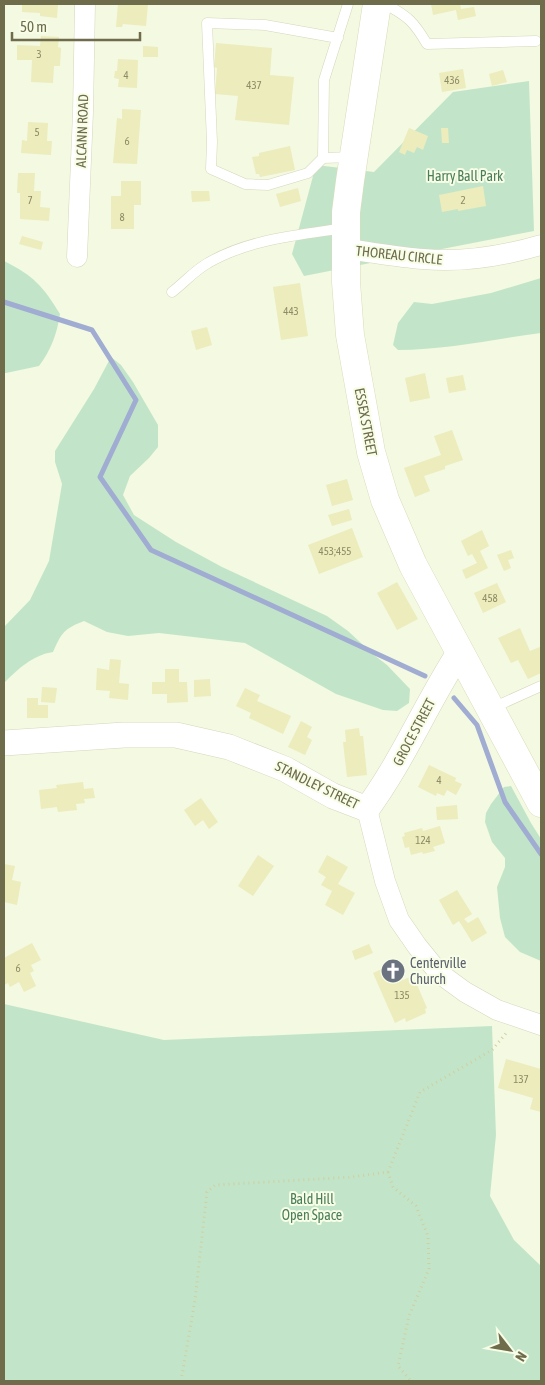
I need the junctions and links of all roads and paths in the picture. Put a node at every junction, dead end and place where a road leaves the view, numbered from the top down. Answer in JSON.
{"nodes":[{"id":1,"x":85,"y":4,"type":"edge"},
{"id":2,"x":348,"y":4,"type":"edge"},
{"id":3,"x":376,"y":4,"type":"edge"},
{"id":4,"x":385,"y":4,"type":"edge"},
{"id":5,"x":338,"y":38,"type":"junction"},
{"id":6,"x":536,"y":40,"type":"dead end"},
{"id":7,"x":354,"y":157,"type":"junction"},
{"id":8,"x":323,"y":158,"type":"junction"},
{"id":9,"x":346,"y":238,"type":"junction"},
{"id":10,"x":541,"y":245,"type":"edge"},
{"id":11,"x":77,"y":258,"type":"dead end"},
{"id":12,"x":172,"y":292,"type":"dead end"},
{"id":13,"x":460,"y":653,"type":"junction"},
{"id":14,"x":541,"y":686,"type":"edge"},
{"id":15,"x":489,"y":709,"type":"junction"},
{"id":16,"x":4,"y":743,"type":"edge"},
{"id":17,"x":541,"y":803,"type":"edge"},
{"id":18,"x":367,"y":809,"type":"junction"},
{"id":19,"x":519,"y":1017,"type":"junction"},
{"id":20,"x":541,"y":1024,"type":"edge"},
{"id":21,"x":388,"y":1172,"type":"junction"},
{"id":22,"x":180,"y":1381,"type":"edge"},
{"id":23,"x":411,"y":1381,"type":"edge"}],
"edges":[{"from":1,"to":11,"type":"street","name":"ALCANN ROAD"},
{"from":2,"to":5,"type":"lane"},
{"from":3,"to":7,"type":"main road","name":"ESSEX STREET"},
{"from":4,"to":6,"type":"lane"},
{"from":5,"to":8,"type":"lane"},
{"from":5,"to":8,"type":"lane"},
{"from":7,"to":8,"type":"lane"},
{"from":7,"to":9,"type":"main road","name":"ESSEX STREET"},
{"from":9,"to":10,"type":"street","name":"THOREAU CIRCLE"},
{"from":9,"to":12,"type":"lane"},
{"from":9,"to":13,"type":"main road","name":"ESSEX STREET"},
{"from":13,"to":15,"type":"main road","name":"ESSEX STREET"},
{"from":13,"to":18,"type":"street","name":"GROCE STREET"},
{"from":14,"to":15,"type":"lane"},
{"from":15,"to":17,"type":"main road","name":"ESSEX STREET"},
{"from":16,"to":18,"type":"street","name":"STANDLEY STREET"},
{"from":18,"to":19,"type":"street","name":"STANDLEY STREET"},
{"from":19,"to":20,"type":"street","name":"STANDLEY STREET"},
{"from":19,"to":21,"type":"path"},
{"from":21,"to":22,"type":"path"},
{"from":21,"to":23,"type":"path"}]}
